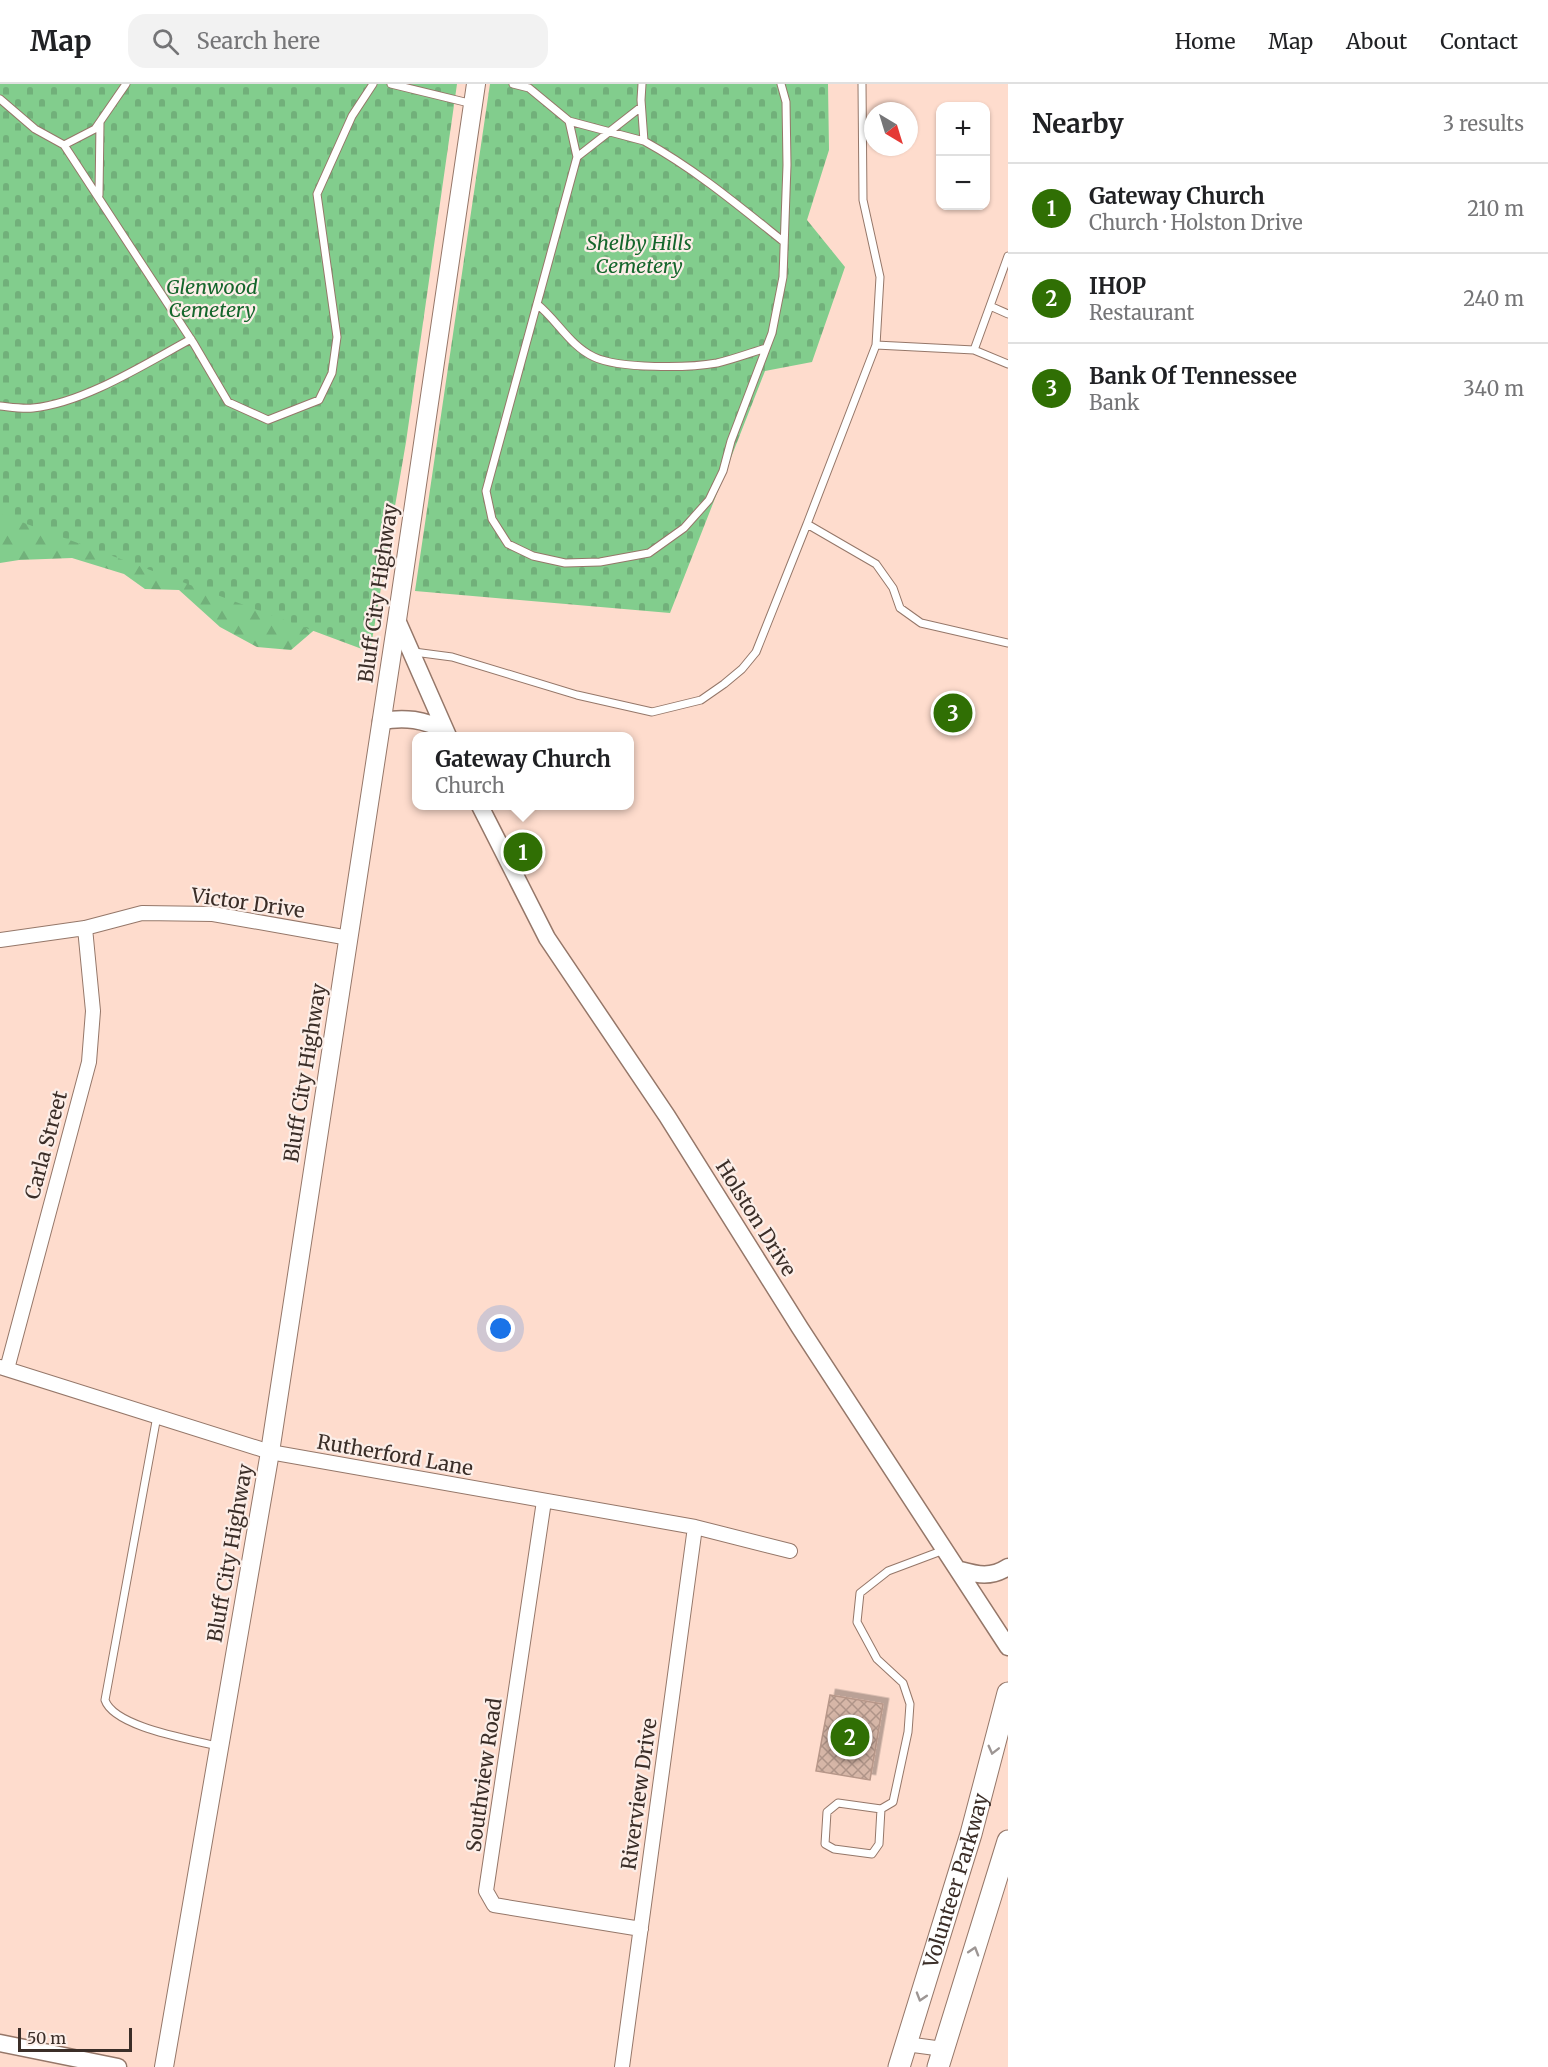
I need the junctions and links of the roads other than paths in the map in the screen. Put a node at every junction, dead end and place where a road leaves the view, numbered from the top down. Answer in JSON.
{"nodes":[{"id":1,"x":126,"y":84,"type":"edge"},
{"id":2,"x":373,"y":84,"type":"edge"},
{"id":3,"x":391,"y":84,"type":"edge"},
{"id":4,"x":476,"y":84,"type":"edge"},
{"id":5,"x":513,"y":84,"type":"edge"},
{"id":6,"x":634,"y":84,"type":"edge"},
{"id":7,"x":782,"y":84,"type":"edge"},
{"id":8,"x":862,"y":84,"type":"edge"},
{"id":9,"x":531,"y":86,"type":"edge"},
{"id":10,"x":642,"y":88,"type":"edge"},
{"id":11,"x":0,"y":99,"type":"edge"},
{"id":12,"x":473,"y":104,"type":"junction"},
{"id":13,"x":642,"y":107,"type":"junction"},
{"id":14,"x":569,"y":121,"type":"junction"},
{"id":15,"x":100,"y":123,"type":"junction"},
{"id":16,"x":611,"y":132,"type":"junction"},
{"id":17,"x":644,"y":141,"type":"junction"},
{"id":18,"x":64,"y":146,"type":"junction"},
{"id":19,"x":576,"y":157,"type":"junction"},
{"id":20,"x":99,"y":197,"type":"junction"},
{"id":21,"x":784,"y":242,"type":"junction"},
{"id":22,"x":1008,"y":256,"type":"edge"},
{"id":23,"x":537,"y":304,"type":"junction"},
{"id":24,"x":990,"y":306,"type":"junction"},
{"id":25,"x":1008,"y":314,"type":"edge"},
{"id":26,"x":191,"y":339,"type":"junction"},
{"id":27,"x":876,"y":345,"type":"junction"},
{"id":28,"x":766,"y":348,"type":"junction"},
{"id":29,"x":974,"y":350,"type":"junction"},
{"id":30,"x":1008,"y":364,"type":"edge"},
{"id":31,"x":0,"y":406,"type":"edge"},
{"id":32,"x":807,"y":524,"type":"junction"},
{"id":33,"x":397,"y":620,"type":"junction"},
{"id":34,"x":1008,"y":643,"type":"edge"},
{"id":35,"x":411,"y":652,"type":"junction"},
{"id":36,"x":381,"y":721,"type":"junction"},
{"id":37,"x":443,"y":732,"type":"edge"},
{"id":38,"x":446,"y":732,"type":"edge"},
{"id":39,"x":482,"y":810,"type":"edge"},
{"id":40,"x":85,"y":928,"type":"junction"},
{"id":41,"x":349,"y":938,"type":"junction"},
{"id":42,"x":0,"y":940,"type":"edge"},
{"id":43,"x":3,"y":1368,"type":"edge"},
{"id":44,"x":157,"y":1416,"type":"junction"},
{"id":45,"x":270,"y":1452,"type":"junction"},
{"id":46,"x":544,"y":1501,"type":"junction"},
{"id":47,"x":694,"y":1527,"type":"junction"},
{"id":48,"x":946,"y":1550,"type":"junction"},
{"id":49,"x":790,"y":1551,"type":"dead end"},
{"id":50,"x":1008,"y":1568,"type":"edge"},
{"id":51,"x":960,"y":1570,"type":"junction"},
{"id":52,"x":1008,"y":1647,"type":"edge"},
{"id":53,"x":1008,"y":1693,"type":"edge"},
{"id":54,"x":220,"y":1747,"type":"junction"},
{"id":55,"x":881,"y":1809,"type":"junction"},
{"id":56,"x":1008,"y":1841,"type":"edge"},
{"id":57,"x":641,"y":1929,"type":"junction"},
{"id":58,"x":0,"y":2043,"type":"edge"},
{"id":59,"x":906,"y":2044,"type":"junction"},
{"id":60,"x":941,"y":2058,"type":"edge"},
{"id":61,"x":118,"y":2067,"type":"edge"},
{"id":62,"x":164,"y":2067,"type":"edge"},
{"id":63,"x":622,"y":2067,"type":"edge"},
{"id":64,"x":900,"y":2067,"type":"edge"}],
"edges":[{"from":1,"to":15,"type":"lane"},
{"from":2,"to":26,"type":"lane"},
{"from":3,"to":12,"type":"lane"},
{"from":4,"to":12,"type":"main road","name":"Bluff City Highway"},
{"from":5,"to":9,"type":"lane"},
{"from":6,"to":10,"type":"lane"},
{"from":7,"to":21,"type":"lane"},
{"from":8,"to":27,"type":"lane"},
{"from":9,"to":14,"type":"lane"},
{"from":10,"to":13,"type":"lane"},
{"from":11,"to":18,"type":"lane"},
{"from":12,"to":33,"type":"main road","name":"Bluff City Highway"},
{"from":13,"to":16,"type":"lane"},
{"from":13,"to":17,"type":"lane"},
{"from":14,"to":16,"type":"lane"},
{"from":14,"to":19,"type":"lane"},
{"from":15,"to":18,"type":"lane"},
{"from":15,"to":20,"type":"lane"},
{"from":16,"to":17,"type":"lane"},
{"from":16,"to":19,"type":"lane"},
{"from":17,"to":21,"type":"lane"},
{"from":18,"to":20,"type":"lane"},
{"from":19,"to":23,"type":"lane"},
{"from":20,"to":26,"type":"lane"},
{"from":21,"to":28,"type":"lane"},
{"from":22,"to":24,"type":"lane"},
{"from":23,"to":28,"type":"lane"},
{"from":23,"to":28,"type":"lane"},
{"from":24,"to":25,"type":"lane"},
{"from":24,"to":29,"type":"lane"},
{"from":26,"to":31,"type":"lane"},
{"from":27,"to":29,"type":"lane"},
{"from":27,"to":32,"type":"lane"},
{"from":29,"to":30,"type":"lane"},
{"from":32,"to":34,"type":"lane"},
{"from":32,"to":35,"type":"lane"},
{"from":33,"to":35,"type":"street"},
{"from":33,"to":36,"type":"main road","name":"Bluff City Highway"},
{"from":35,"to":38,"type":"street"},
{"from":36,"to":37,"type":"street"},
{"from":36,"to":41,"type":"main road","name":"Bluff City Highway"},
{"from":39,"to":48,"type":"street","name":"Holston Drive"},
{"from":40,"to":41,"type":"street","name":"Victor Drive"},
{"from":40,"to":42,"type":"street","name":"Victor Drive"},
{"from":40,"to":43,"type":"street","name":"Carla Street"},
{"from":41,"to":45,"type":"main road","name":"Bluff City Highway"},
{"from":43,"to":44,"type":"street","name":"Rutherford Lane"},
{"from":44,"to":45,"type":"street","name":"Rutherford Lane"},
{"from":44,"to":54,"type":"lane"},
{"from":45,"to":46,"type":"street","name":"Rutherford Lane"},
{"from":45,"to":54,"type":"main road","name":"Bluff City Highway"},
{"from":46,"to":47,"type":"street","name":"Rutherford Lane"},
{"from":46,"to":57,"type":"street","name":"Southview Road"},
{"from":47,"to":49,"type":"street","name":"Rutherford Lane"},
{"from":47,"to":57,"type":"street","name":"Riverview Drive"},
{"from":48,"to":51,"type":"street","name":"Holston Drive"},
{"from":48,"to":55,"type":"lane"},
{"from":50,"to":51,"type":"street"},
{"from":51,"to":52,"type":"street","name":"Holston Drive"},
{"from":53,"to":59,"type":"highway","name":"Volunteer Parkway","one_way":true},
{"from":54,"to":62,"type":"main road","name":"Bluff City Highway"},
{"from":55,"to":55,"type":"lane"},
{"from":60,"to":56,"type":"highway","name":"Volunteer Parkway","one_way":true},
{"from":57,"to":63,"type":"street","name":"Riverview Drive"},
{"from":58,"to":61,"type":"street"},
{"from":59,"to":60,"type":"street"},
{"from":59,"to":64,"type":"highway","name":"Volunteer Parkway"}]}
